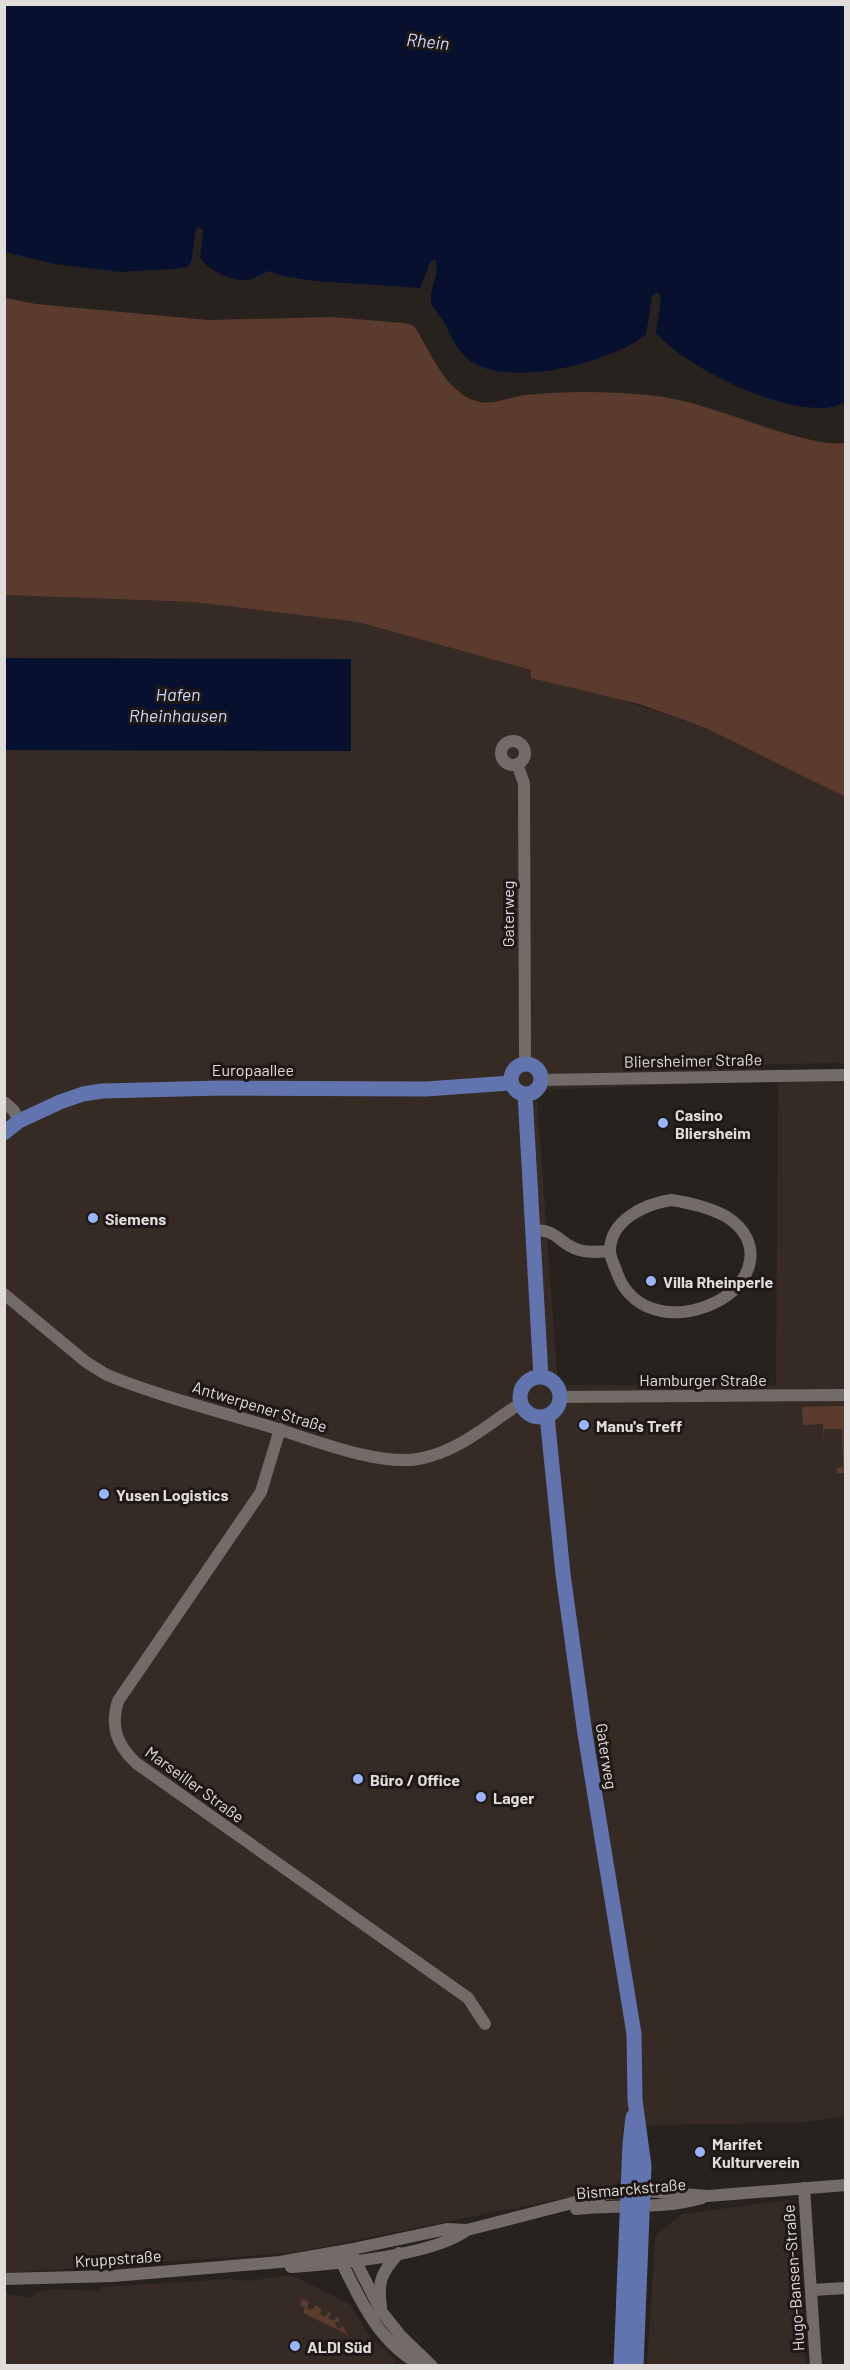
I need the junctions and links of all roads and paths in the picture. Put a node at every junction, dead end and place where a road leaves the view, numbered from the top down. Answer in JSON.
{"nodes":[{"id":1,"x":517,"y":764,"type":"dead end"},
{"id":2,"x":525,"y":1064,"type":"junction"},
{"id":3,"x":846,"y":1075,"type":"edge"},
{"id":4,"x":540,"y":1080,"type":"junction"},
{"id":5,"x":511,"y":1083,"type":"junction"},
{"id":6,"x":525,"y":1094,"type":"junction"},
{"id":7,"x":4,"y":1102,"type":"edge"},
{"id":8,"x":19,"y":1121,"type":"junction"},
{"id":9,"x":4,"y":1133,"type":"edge"},
{"id":10,"x":532,"y":1230,"type":"junction"},
{"id":11,"x":609,"y":1251,"type":"junction"},
{"id":12,"x":4,"y":1294,"type":"edge"},
{"id":13,"x":541,"y":1377,"type":"junction"},
{"id":14,"x":846,"y":1395,"type":"edge"},
{"id":15,"x":560,"y":1397,"type":"junction"},
{"id":16,"x":521,"y":1403,"type":"junction"},
{"id":17,"x":547,"y":1416,"type":"junction"},
{"id":18,"x":279,"y":1429,"type":"junction"},
{"id":19,"x":485,"y":2024,"type":"dead end"},
{"id":20,"x":846,"y":2185,"type":"edge"},
{"id":21,"x":804,"y":2188,"type":"junction"},
{"id":22,"x":636,"y":2198,"type":"junction"},
{"id":23,"x":467,"y":2230,"type":"junction"},
{"id":24,"x":399,"y":2253,"type":"junction"},
{"id":25,"x":350,"y":2254,"type":"junction"},
{"id":26,"x":342,"y":2263,"type":"junction"},
{"id":27,"x":234,"y":2266,"type":"junction"},
{"id":28,"x":4,"y":2279,"type":"edge"},
{"id":29,"x":846,"y":2288,"type":"edge"},
{"id":30,"x":812,"y":2290,"type":"junction"},
{"id":31,"x":381,"y":2311,"type":"junction"},
{"id":32,"x":423,"y":2366,"type":"edge"},
{"id":33,"x":432,"y":2366,"type":"edge"},
{"id":34,"x":621,"y":2366,"type":"edge"},
{"id":35,"x":636,"y":2366,"type":"edge"},
{"id":36,"x":816,"y":2366,"type":"edge"}],
"edges":[{"from":1,"to":2,"type":"street","name":"Gaterweg"},
{"from":2,"to":4,"type":"main road"},
{"from":2,"to":5,"type":"main road"},
{"from":3,"to":4,"type":"street","name":"Bliersheimer Straße"},
{"from":4,"to":6,"type":"main road"},
{"from":5,"to":6,"type":"main road"},
{"from":5,"to":8,"type":"main road","name":"Europaallee"},
{"from":6,"to":10,"type":"main road"},
{"from":7,"to":8,"type":"street"},
{"from":8,"to":9,"type":"main road","name":"Europaallee"},
{"from":10,"to":11,"type":"street"},
{"from":10,"to":13,"type":"main road"},
{"from":11,"to":11,"type":"street"},
{"from":12,"to":18,"type":"street","name":"Antwerpener Straße"},
{"from":13,"to":15,"type":"main road"},
{"from":13,"to":16,"type":"main road"},
{"from":14,"to":15,"type":"street","name":"Hamburger Straße"},
{"from":15,"to":17,"type":"main road"},
{"from":16,"to":17,"type":"main road"},
{"from":16,"to":18,"type":"street","name":"Antwerpener Straße"},
{"from":17,"to":22,"type":"main road","name":"Gaterweg"},
{"from":18,"to":19,"type":"street","name":"Marseiller Straße"},
{"from":20,"to":21,"type":"street","name":"Bismarckstraße"},
{"from":21,"to":22,"type":"street","name":"Bismarckstraße"},
{"from":21,"to":30,"type":"street","name":"Hugo-Bansen-Straße"},
{"from":22,"to":23,"type":"street","name":"Bismarckstraße"},
{"from":22,"to":34,"type":"main road"},
{"from":22,"to":35,"type":"main road"},
{"from":23,"to":24,"type":"street","name":"Bismarckstraße"},
{"from":23,"to":25,"type":"street","name":"Bismarckstraße"},
{"from":24,"to":25,"type":"street","name":"Bismarckstraße"},
{"from":24,"to":31,"type":"street"},
{"from":25,"to":26,"type":"street","name":"Bismarckstraße"},
{"from":25,"to":27,"type":"street","name":"Kruppstraße"},
{"from":25,"to":31,"type":"street"},
{"from":26,"to":27,"type":"street","name":"Kruppstraße"},
{"from":26,"to":32,"type":"street"},
{"from":27,"to":28,"type":"street","name":"Kruppstraße"},
{"from":29,"to":30,"type":"street"},
{"from":30,"to":36,"type":"street","name":"Hugo-Bansen-Straße"},
{"from":31,"to":33,"type":"street"}]}
